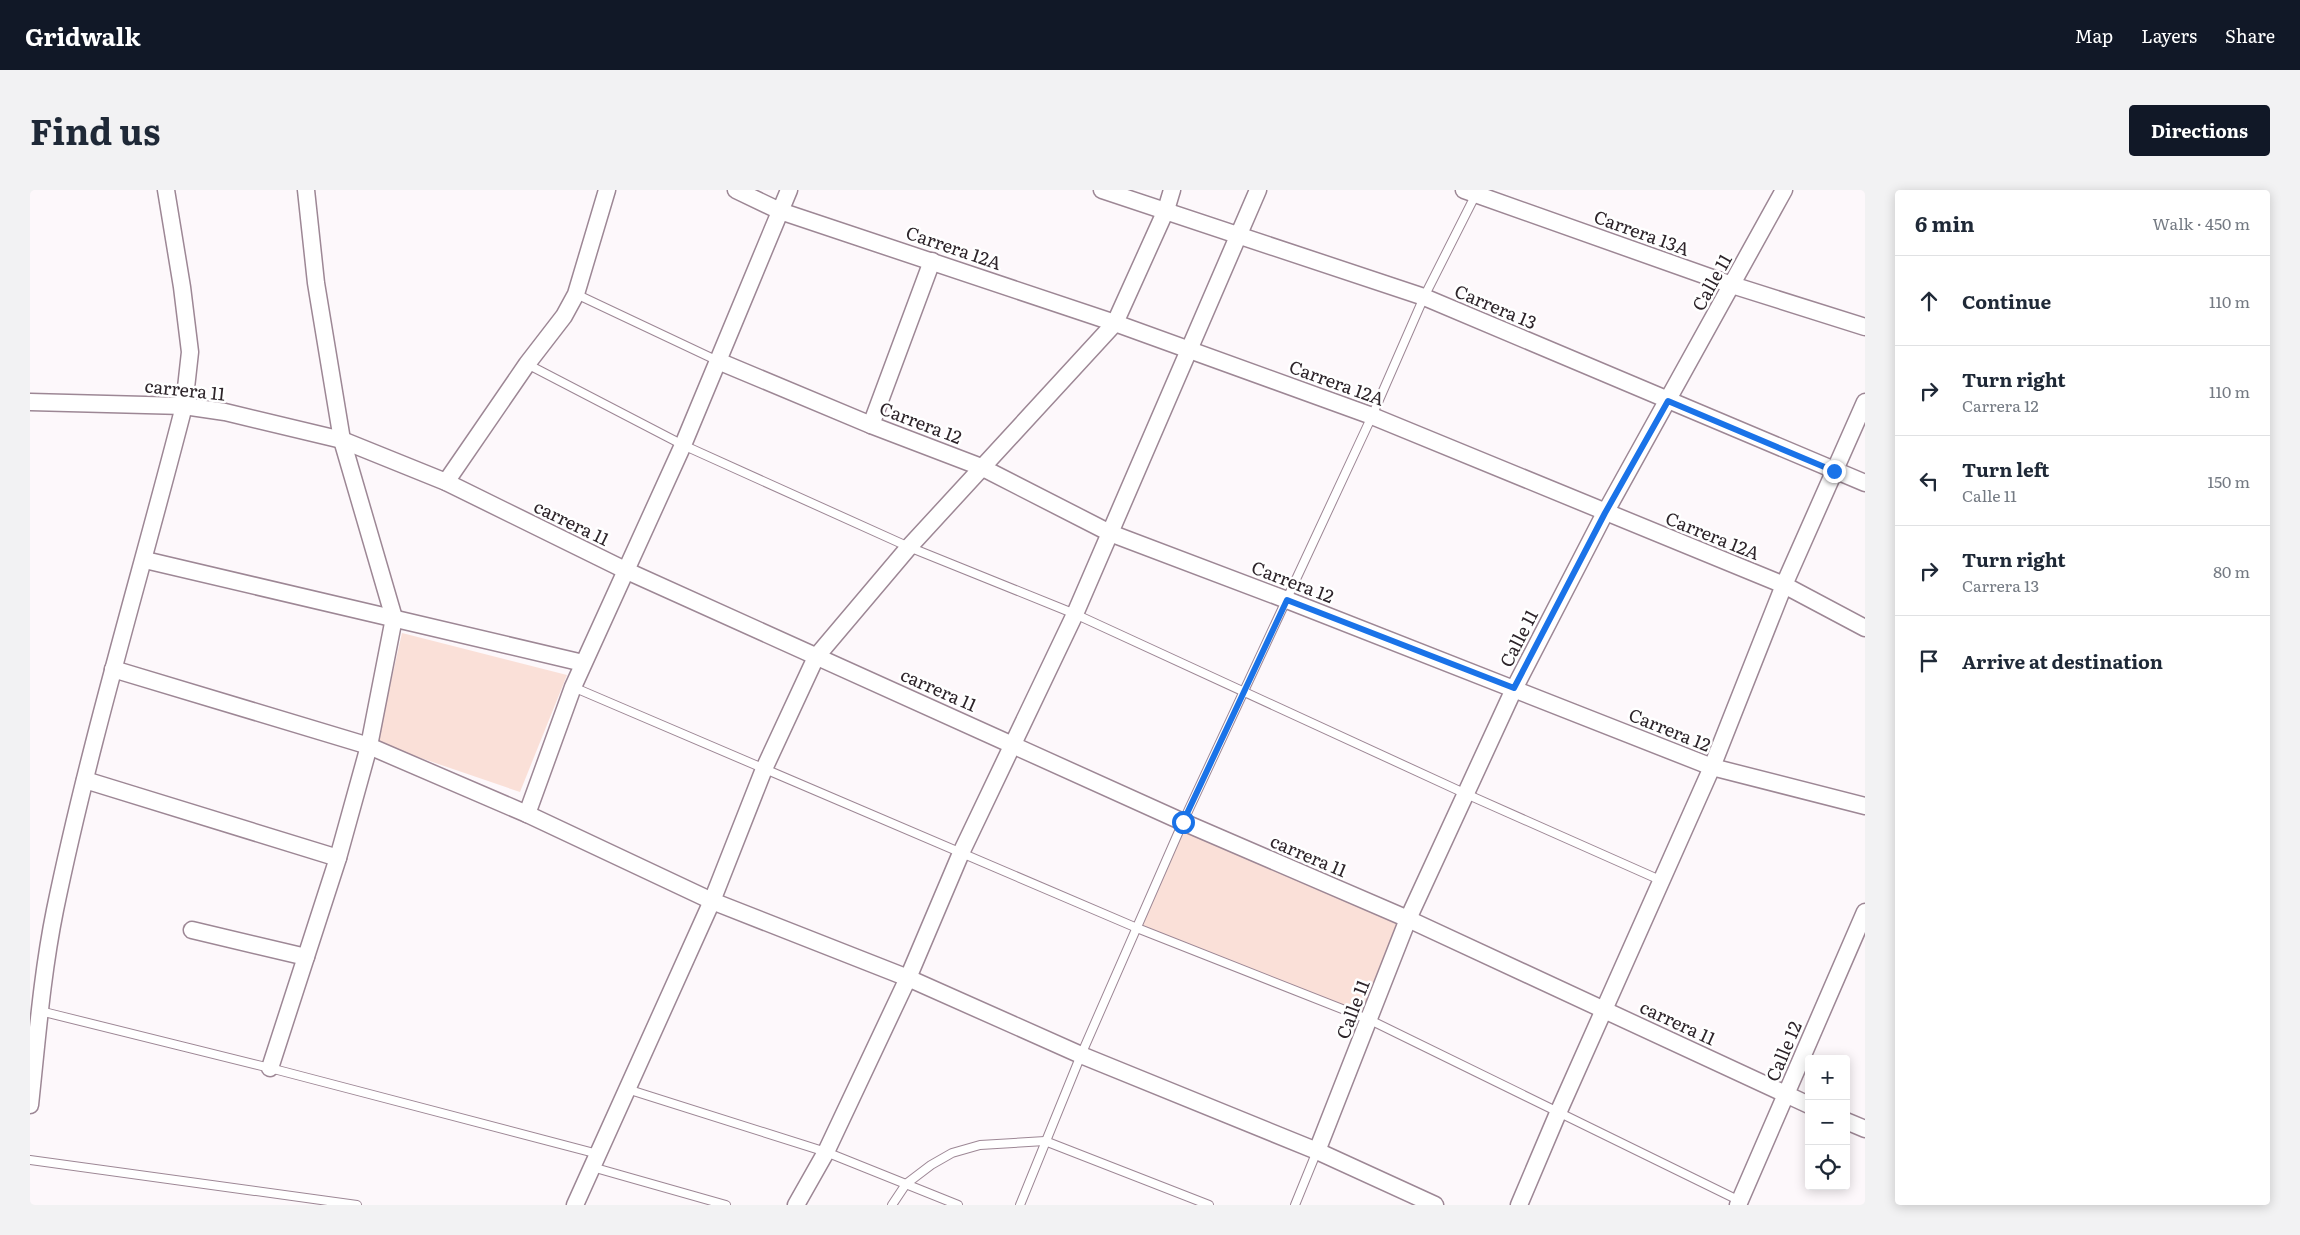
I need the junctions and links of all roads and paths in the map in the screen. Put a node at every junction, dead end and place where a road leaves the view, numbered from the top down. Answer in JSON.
{"nodes":[{"id":1,"x":166,"y":190,"type":"edge"},
{"id":2,"x":306,"y":190,"type":"edge"},
{"id":3,"x":607,"y":190,"type":"edge"},
{"id":4,"x":736,"y":190,"type":"edge"},
{"id":5,"x":789,"y":190,"type":"edge"},
{"id":6,"x":1102,"y":190,"type":"edge"},
{"id":7,"x":1172,"y":190,"type":"edge"},
{"id":8,"x":1258,"y":190,"type":"edge"},
{"id":9,"x":1784,"y":190,"type":"edge"},
{"id":10,"x":1472,"y":191,"type":"edge"},
{"id":11,"x":1166,"y":210,"type":"junction"},
{"id":12,"x":780,"y":211,"type":"junction"},
{"id":13,"x":1239,"y":235,"type":"junction"},
{"id":14,"x":932,"y":260,"type":"junction"},
{"id":15,"x":1732,"y":286,"type":"junction"},
{"id":16,"x":576,"y":294,"type":"junction"},
{"id":17,"x":1424,"y":297,"type":"junction"},
{"id":18,"x":1115,"y":323,"type":"junction"},
{"id":19,"x":1865,"y":327,"type":"edge"},
{"id":20,"x":1189,"y":350,"type":"junction"},
{"id":21,"x":718,"y":361,"type":"junction"},
{"id":22,"x":527,"y":364,"type":"junction"},
{"id":23,"x":1668,"y":401,"type":"junction"},
{"id":24,"x":30,"y":402,"type":"edge"},
{"id":25,"x":1865,"y":402,"type":"edge"},
{"id":26,"x":184,"y":406,"type":"junction"},
{"id":27,"x":1372,"y":416,"type":"junction"},
{"id":28,"x":871,"y":425,"type":"junction"},
{"id":29,"x":342,"y":440,"type":"junction"},
{"id":30,"x":682,"y":445,"type":"junction"},
{"id":31,"x":981,"y":467,"type":"junction"},
{"id":32,"x":1834,"y":471,"type":"junction"},
{"id":33,"x":446,"y":482,"type":"junction"},
{"id":34,"x":1865,"y":483,"type":"edge"},
{"id":35,"x":1605,"y":513,"type":"junction"},
{"id":36,"x":1110,"y":533,"type":"junction"},
{"id":37,"x":909,"y":547,"type":"junction"},
{"id":38,"x":145,"y":560,"type":"junction"},
{"id":39,"x":627,"y":571,"type":"junction"},
{"id":40,"x":1784,"y":585,"type":"junction"},
{"id":41,"x":1287,"y":600,"type":"junction"},
{"id":42,"x":1075,"y":614,"type":"junction"},
{"id":43,"x":394,"y":618,"type":"junction"},
{"id":44,"x":1865,"y":628,"type":"edge"},
{"id":45,"x":816,"y":657,"type":"junction"},
{"id":46,"x":583,"y":663,"type":"junction"},
{"id":47,"x":113,"y":669,"type":"junction"},
{"id":48,"x":573,"y":687,"type":"junction"},
{"id":49,"x":1514,"y":688,"type":"junction"},
{"id":50,"x":1243,"y":691,"type":"junction"},
{"id":51,"x":1013,"y":744,"type":"junction"},
{"id":52,"x":369,"y":746,"type":"junction"},
{"id":53,"x":1712,"y":767,"type":"junction"},
{"id":54,"x":764,"y":769,"type":"junction"},
{"id":55,"x":85,"y":780,"type":"junction"},
{"id":56,"x":1464,"y":793,"type":"junction"},
{"id":57,"x":1865,"y":806,"type":"edge"},
{"id":58,"x":527,"y":814,"type":"junction"},
{"id":59,"x":1183,"y":822,"type":"junction"},
{"id":60,"x":961,"y":853,"type":"junction"},
{"id":61,"x":338,"y":858,"type":"junction"},
{"id":62,"x":1660,"y":880,"type":"junction"},
{"id":63,"x":712,"y":901,"type":"junction"},
{"id":64,"x":1865,"y":912,"type":"edge"},
{"id":65,"x":1408,"y":920,"type":"junction"},
{"id":66,"x":1136,"y":928,"type":"junction"},
{"id":67,"x":192,"y":930,"type":"dead end"},
{"id":68,"x":306,"y":956,"type":"junction"},
{"id":69,"x":908,"y":978,"type":"junction"},
{"id":70,"x":1604,"y":1010,"type":"junction"},
{"id":71,"x":40,"y":1011,"type":"junction"},
{"id":72,"x":1370,"y":1020,"type":"junction"},
{"id":73,"x":1081,"y":1055,"type":"junction"},
{"id":74,"x":270,"y":1068,"type":"junction"},
{"id":75,"x":628,"y":1089,"type":"junction"},
{"id":76,"x":1787,"y":1095,"type":"junction"},
{"id":77,"x":1805,"y":1103,"type":"edge"},
{"id":78,"x":30,"y":1105,"type":"edge"},
{"id":79,"x":1558,"y":1113,"type":"junction"},
{"id":80,"x":1850,"y":1123,"type":"edge"},
{"id":81,"x":1865,"y":1129,"type":"edge"},
{"id":82,"x":1044,"y":1141,"type":"junction"},
{"id":83,"x":826,"y":1152,"type":"junction"},
{"id":84,"x":1317,"y":1152,"type":"junction"},
{"id":85,"x":30,"y":1160,"type":"edge"},
{"id":86,"x":595,"y":1161,"type":"junction"},
{"id":87,"x":906,"y":1184,"type":"junction"},
{"id":88,"x":1739,"y":1203,"type":"edge"},
{"id":89,"x":358,"y":1205,"type":"edge"},
{"id":90,"x":575,"y":1205,"type":"edge"},
{"id":91,"x":726,"y":1205,"type":"edge"},
{"id":92,"x":796,"y":1205,"type":"edge"},
{"id":93,"x":892,"y":1205,"type":"edge"},
{"id":94,"x":958,"y":1205,"type":"edge"},
{"id":95,"x":1020,"y":1205,"type":"edge"},
{"id":96,"x":1209,"y":1205,"type":"edge"},
{"id":97,"x":1294,"y":1205,"type":"edge"},
{"id":98,"x":1435,"y":1205,"type":"edge"},
{"id":99,"x":1520,"y":1205,"type":"edge"}],
"edges":[{"from":1,"to":26,"type":"street"},
{"from":2,"to":29,"type":"street"},
{"from":3,"to":16,"type":"street"},
{"from":4,"to":12,"type":"street","name":"Carrera 12A"},
{"from":5,"to":12,"type":"street"},
{"from":6,"to":11,"type":"street","name":"Carrera 13"},
{"from":7,"to":11,"type":"street"},
{"from":8,"to":13,"type":"street"},
{"from":9,"to":15,"type":"street","name":"Calle 11"},
{"from":10,"to":15,"type":"street","name":"Carrera 13A"},
{"from":10,"to":17,"type":"lane"},
{"from":11,"to":13,"type":"street","name":"Carrera 13"},
{"from":11,"to":18,"type":"street"},
{"from":12,"to":14,"type":"street","name":"Carrera 12A"},
{"from":12,"to":21,"type":"street"},
{"from":13,"to":17,"type":"street","name":"Carrera 13"},
{"from":13,"to":20,"type":"street"},
{"from":14,"to":18,"type":"street","name":"Carrera 12A"},
{"from":14,"to":28,"type":"street"},
{"from":15,"to":19,"type":"street","name":"Carrera 13A"},
{"from":15,"to":23,"type":"street","name":"Calle 11"},
{"from":16,"to":21,"type":"lane"},
{"from":16,"to":22,"type":"street"},
{"from":17,"to":23,"type":"street","name":"Carrera 13"},
{"from":17,"to":27,"type":"lane"},
{"from":18,"to":20,"type":"street","name":"Carrera 12A"},
{"from":18,"to":31,"type":"street"},
{"from":20,"to":27,"type":"street","name":"Carrera 12A"},
{"from":20,"to":36,"type":"street"},
{"from":21,"to":28,"type":"street","name":"Carrera 12"},
{"from":21,"to":30,"type":"street"},
{"from":22,"to":30,"type":"lane"},
{"from":22,"to":33,"type":"street"},
{"from":23,"to":32,"type":"street","name":"Carrera 13"},
{"from":23,"to":35,"type":"street","name":"Calle 11"},
{"from":24,"to":26,"type":"street","name":"carrera 11"},
{"from":25,"to":32,"type":"street"},
{"from":26,"to":29,"type":"street","name":"carrera 11"},
{"from":26,"to":38,"type":"street"},
{"from":27,"to":35,"type":"street","name":"Carrera 12A"},
{"from":27,"to":41,"type":"lane"},
{"from":28,"to":31,"type":"street","name":"Carrera 12"},
{"from":29,"to":33,"type":"street","name":"carrera 11"},
{"from":29,"to":43,"type":"street"},
{"from":30,"to":37,"type":"lane"},
{"from":30,"to":39,"type":"street"},
{"from":31,"to":36,"type":"street","name":"Carrera 12"},
{"from":31,"to":37,"type":"street"},
{"from":32,"to":34,"type":"street","name":"Carrera 13"},
{"from":32,"to":40,"type":"street"},
{"from":33,"to":39,"type":"street","name":"carrera 11"},
{"from":35,"to":40,"type":"street","name":"Carrera 12A"},
{"from":35,"to":49,"type":"street","name":"Calle 11"},
{"from":36,"to":41,"type":"street","name":"Carrera 12"},
{"from":36,"to":42,"type":"street"},
{"from":37,"to":42,"type":"lane"},
{"from":37,"to":45,"type":"street"},
{"from":38,"to":43,"type":"street"},
{"from":38,"to":47,"type":"street"},
{"from":39,"to":45,"type":"street","name":"carrera 11"},
{"from":39,"to":46,"type":"street"},
{"from":40,"to":44,"type":"street","name":"Carrera 12A"},
{"from":40,"to":53,"type":"street"},
{"from":41,"to":49,"type":"street","name":"Carrera 12"},
{"from":41,"to":50,"type":"lane"},
{"from":42,"to":50,"type":"lane"},
{"from":42,"to":51,"type":"street"},
{"from":43,"to":46,"type":"street"},
{"from":43,"to":52,"type":"street"},
{"from":45,"to":51,"type":"street","name":"carrera 11"},
{"from":45,"to":54,"type":"street"},
{"from":46,"to":48,"type":"street"},
{"from":47,"to":52,"type":"street"},
{"from":47,"to":55,"type":"street"},
{"from":48,"to":54,"type":"lane"},
{"from":48,"to":58,"type":"street"},
{"from":49,"to":53,"type":"street","name":"Carrera 12"},
{"from":49,"to":56,"type":"street","name":"Calle 11"},
{"from":50,"to":56,"type":"lane"},
{"from":50,"to":59,"type":"lane"},
{"from":51,"to":59,"type":"street","name":"carrera 11"},
{"from":51,"to":60,"type":"street"},
{"from":52,"to":58,"type":"street"},
{"from":52,"to":61,"type":"street"},
{"from":53,"to":57,"type":"street","name":"Carrera 12"},
{"from":53,"to":62,"type":"street"},
{"from":54,"to":60,"type":"lane"},
{"from":54,"to":63,"type":"street"},
{"from":55,"to":61,"type":"street"},
{"from":55,"to":71,"type":"street"},
{"from":56,"to":62,"type":"lane"},
{"from":56,"to":65,"type":"street","name":"Calle 11"},
{"from":58,"to":63,"type":"street"},
{"from":59,"to":65,"type":"street","name":"carrera 11"},
{"from":59,"to":66,"type":"lane"},
{"from":60,"to":66,"type":"lane"},
{"from":60,"to":69,"type":"street"},
{"from":61,"to":68,"type":"street"},
{"from":62,"to":70,"type":"street"},
{"from":63,"to":69,"type":"street"},
{"from":63,"to":75,"type":"street"},
{"from":64,"to":76,"type":"street","name":"Calle 12"},
{"from":65,"to":70,"type":"street","name":"carrera 11"},
{"from":65,"to":72,"type":"street","name":"Calle 11"},
{"from":66,"to":72,"type":"lane"},
{"from":66,"to":73,"type":"lane"},
{"from":67,"to":68,"type":"street"},
{"from":68,"to":74,"type":"street"},
{"from":69,"to":73,"type":"street"},
{"from":69,"to":83,"type":"street"},
{"from":70,"to":76,"type":"street","name":"carrera 11"},
{"from":70,"to":79,"type":"street"},
{"from":71,"to":74,"type":"lane"},
{"from":71,"to":78,"type":"street"},
{"from":72,"to":79,"type":"lane"},
{"from":72,"to":84,"type":"street","name":"Calle 11"},
{"from":73,"to":82,"type":"lane"},
{"from":73,"to":84,"type":"street"},
{"from":74,"to":86,"type":"lane"},
{"from":75,"to":83,"type":"lane"},
{"from":75,"to":86,"type":"street"},
{"from":76,"to":77,"type":"street","name":"carrera 11"},
{"from":76,"to":88,"type":"street","name":"Calle 12"},
{"from":79,"to":88,"type":"lane"},
{"from":79,"to":99,"type":"street"},
{"from":80,"to":81,"type":"street"},
{"from":82,"to":87,"type":"lane"},
{"from":82,"to":95,"type":"lane"},
{"from":82,"to":96,"type":"lane"},
{"from":83,"to":87,"type":"lane"},
{"from":83,"to":92,"type":"street"},
{"from":84,"to":97,"type":"lane"},
{"from":84,"to":98,"type":"street"},
{"from":85,"to":89,"type":"lane"},
{"from":86,"to":90,"type":"street"},
{"from":86,"to":91,"type":"lane"},
{"from":87,"to":93,"type":"lane"},
{"from":87,"to":94,"type":"lane"}]}
